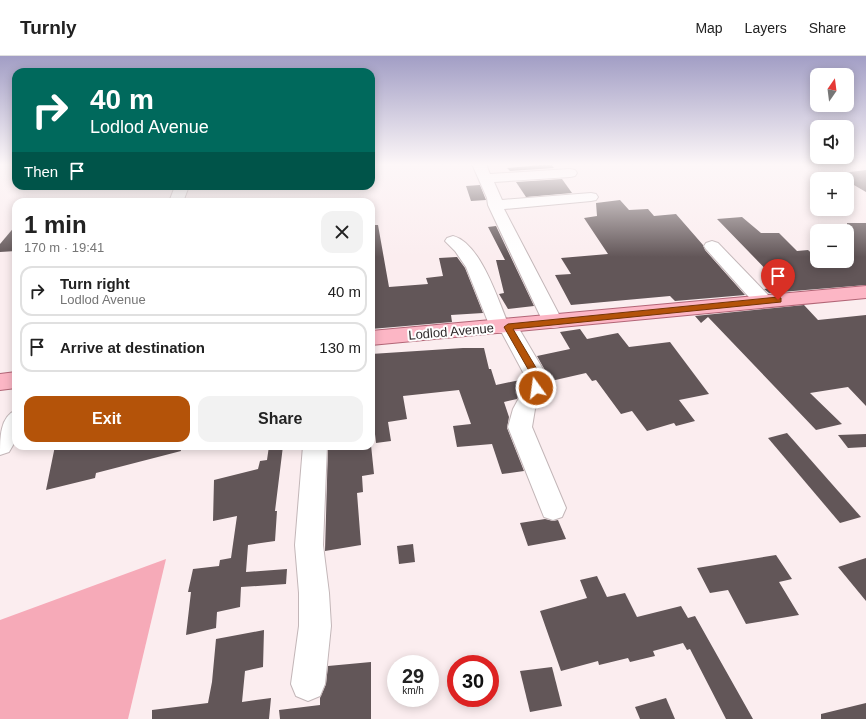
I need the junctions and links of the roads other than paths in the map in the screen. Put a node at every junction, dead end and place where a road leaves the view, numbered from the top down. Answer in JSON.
{"nodes":[{"id":1,"x":493,"y":195,"type":"edge"},
{"id":2,"x":591,"y":197,"type":"dead end"},
{"id":3,"x":497,"y":203,"type":"junction"},
{"id":4,"x":453,"y":241,"type":"dead end"},
{"id":5,"x":712,"y":246,"type":"dead end"},
{"id":6,"x":866,"y":292,"type":"edge"},
{"id":7,"x":763,"y":301,"type":"junction"},
{"id":8,"x":558,"y":321,"type":"junction"},
{"id":9,"x":504,"y":327,"type":"junction"},
{"id":10,"x":375,"y":338,"type":"edge"},
{"id":11,"x":12,"y":380,"type":"edge"},
{"id":12,"x":0,"y":382,"type":"edge"},
{"id":13,"x":12,"y":426,"type":"edge"},
{"id":14,"x":0,"y":445,"type":"edge"},
{"id":15,"x":315,"y":450,"type":"edge"},
{"id":16,"x":553,"y":508,"type":"dead end"},
{"id":17,"x":308,"y":684,"type":"dead end"}],
"edges":[{"from":1,"to":3,"type":"street"},
{"from":2,"to":3,"type":"street"},
{"from":3,"to":8,"type":"street"},
{"from":4,"to":9,"type":"street"},
{"from":5,"to":7,"type":"street"},
{"from":6,"to":7,"type":"main road","name":"Lodlod Avenue"},
{"from":7,"to":8,"type":"main road","name":"Lodlod Avenue"},
{"from":8,"to":9,"type":"main road","name":"Lodlod Avenue"},
{"from":9,"to":10,"type":"main road","name":"Lodlod Avenue"},
{"from":9,"to":16,"type":"street"},
{"from":11,"to":12,"type":"main road"},
{"from":13,"to":14,"type":"street"},
{"from":15,"to":17,"type":"street"}]}
